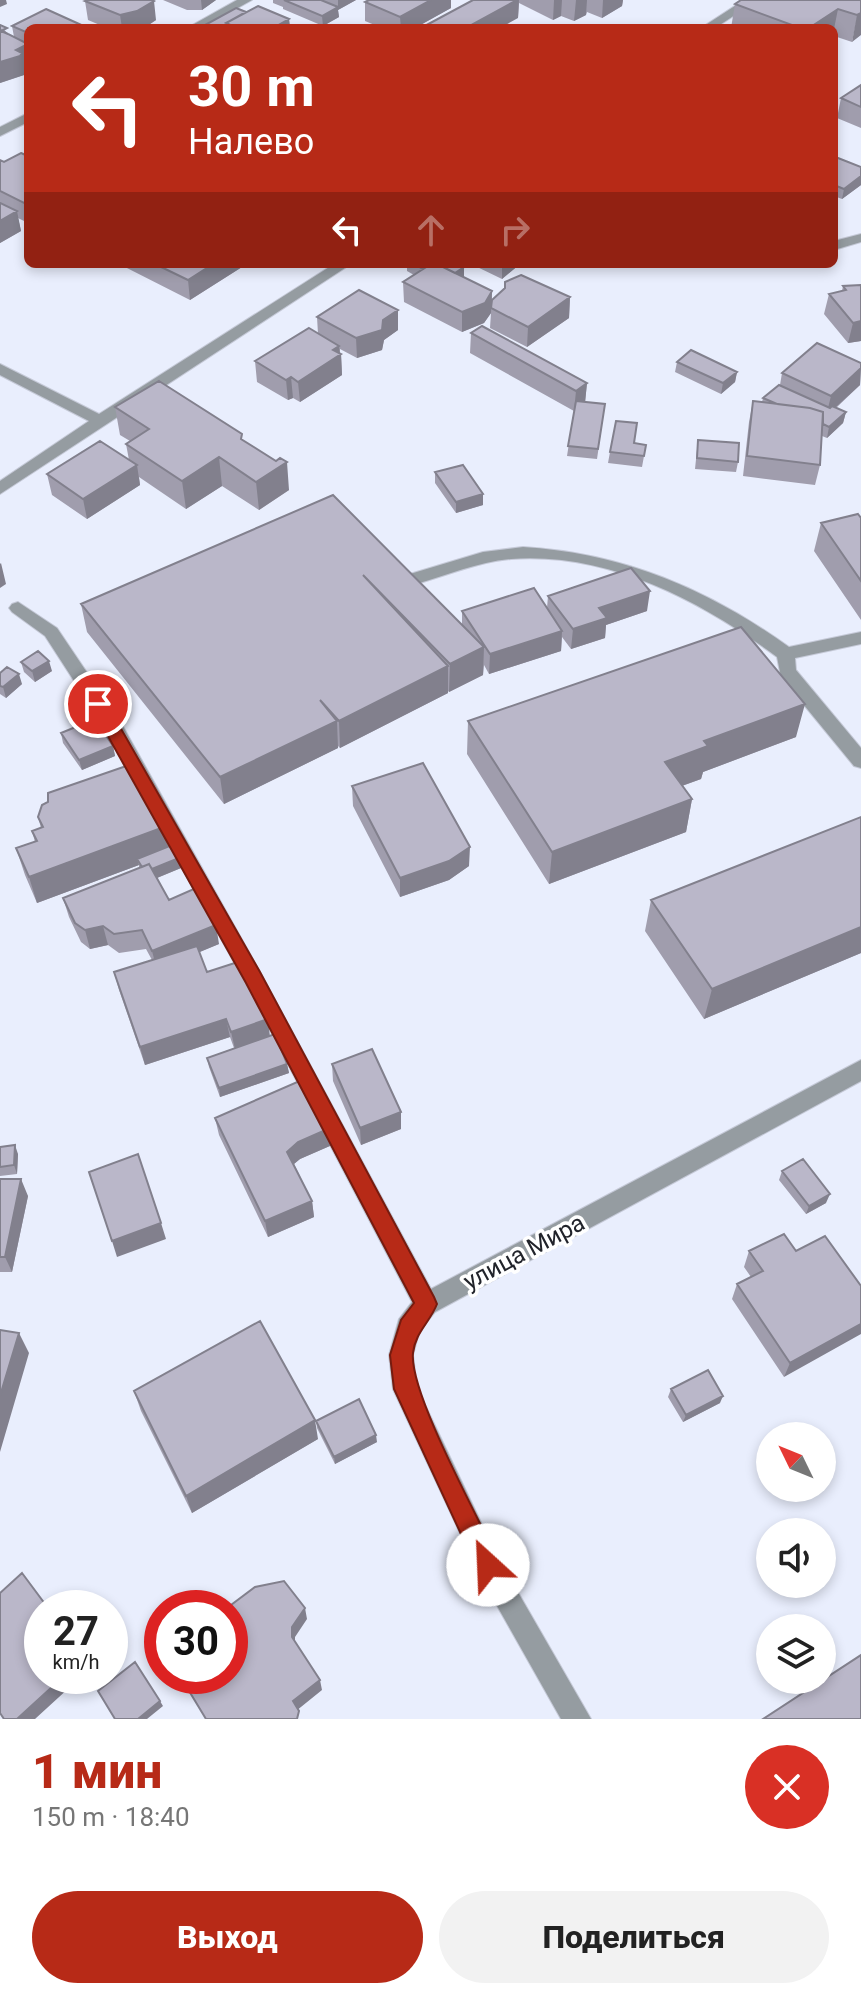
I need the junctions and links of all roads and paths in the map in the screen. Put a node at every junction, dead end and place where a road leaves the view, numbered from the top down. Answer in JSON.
{"nodes":[{"id":1,"x":246,"y":0,"type":"edge"},
{"id":2,"x":752,"y":0,"type":"edge"},
{"id":3,"x":201,"y":24,"type":"edge"},
{"id":4,"x":713,"y":24,"type":"edge"},
{"id":5,"x":24,"y":119,"type":"edge"},
{"id":6,"x":0,"y":132,"type":"edge"},
{"id":7,"x":861,"y":238,"type":"edge"},
{"id":8,"x":838,"y":245,"type":"edge"},
{"id":9,"x":338,"y":268,"type":"edge"},
{"id":10,"x":0,"y":369,"type":"edge"},
{"id":11,"x":100,"y":421,"type":"junction"},
{"id":12,"x":0,"y":489,"type":"edge"},
{"id":13,"x":416,"y":578,"type":"edge"},
{"id":14,"x":18,"y":608,"type":"dead end"},
{"id":15,"x":861,"y":638,"type":"edge"},
{"id":16,"x":786,"y":654,"type":"junction"},
{"id":17,"x":861,"y":761,"type":"edge"},
{"id":18,"x":861,"y":1070,"type":"edge"},
{"id":19,"x":426,"y":1304,"type":"junction"},
{"id":20,"x":577,"y":1719,"type":"edge"}],
"edges":[{"from":1,"to":3,"type":"street"},
{"from":2,"to":4,"type":"street"},
{"from":5,"to":6,"type":"street"},
{"from":7,"to":8,"type":"street"},
{"from":9,"to":11,"type":"street"},
{"from":10,"to":11,"type":"street"},
{"from":11,"to":12,"type":"street"},
{"from":13,"to":16,"type":"street"},
{"from":14,"to":19,"type":"street"},
{"from":15,"to":16,"type":"street"},
{"from":16,"to":17,"type":"street"},
{"from":18,"to":19,"type":"street","name":"улица Мира"},
{"from":19,"to":20,"type":"street"}]}
